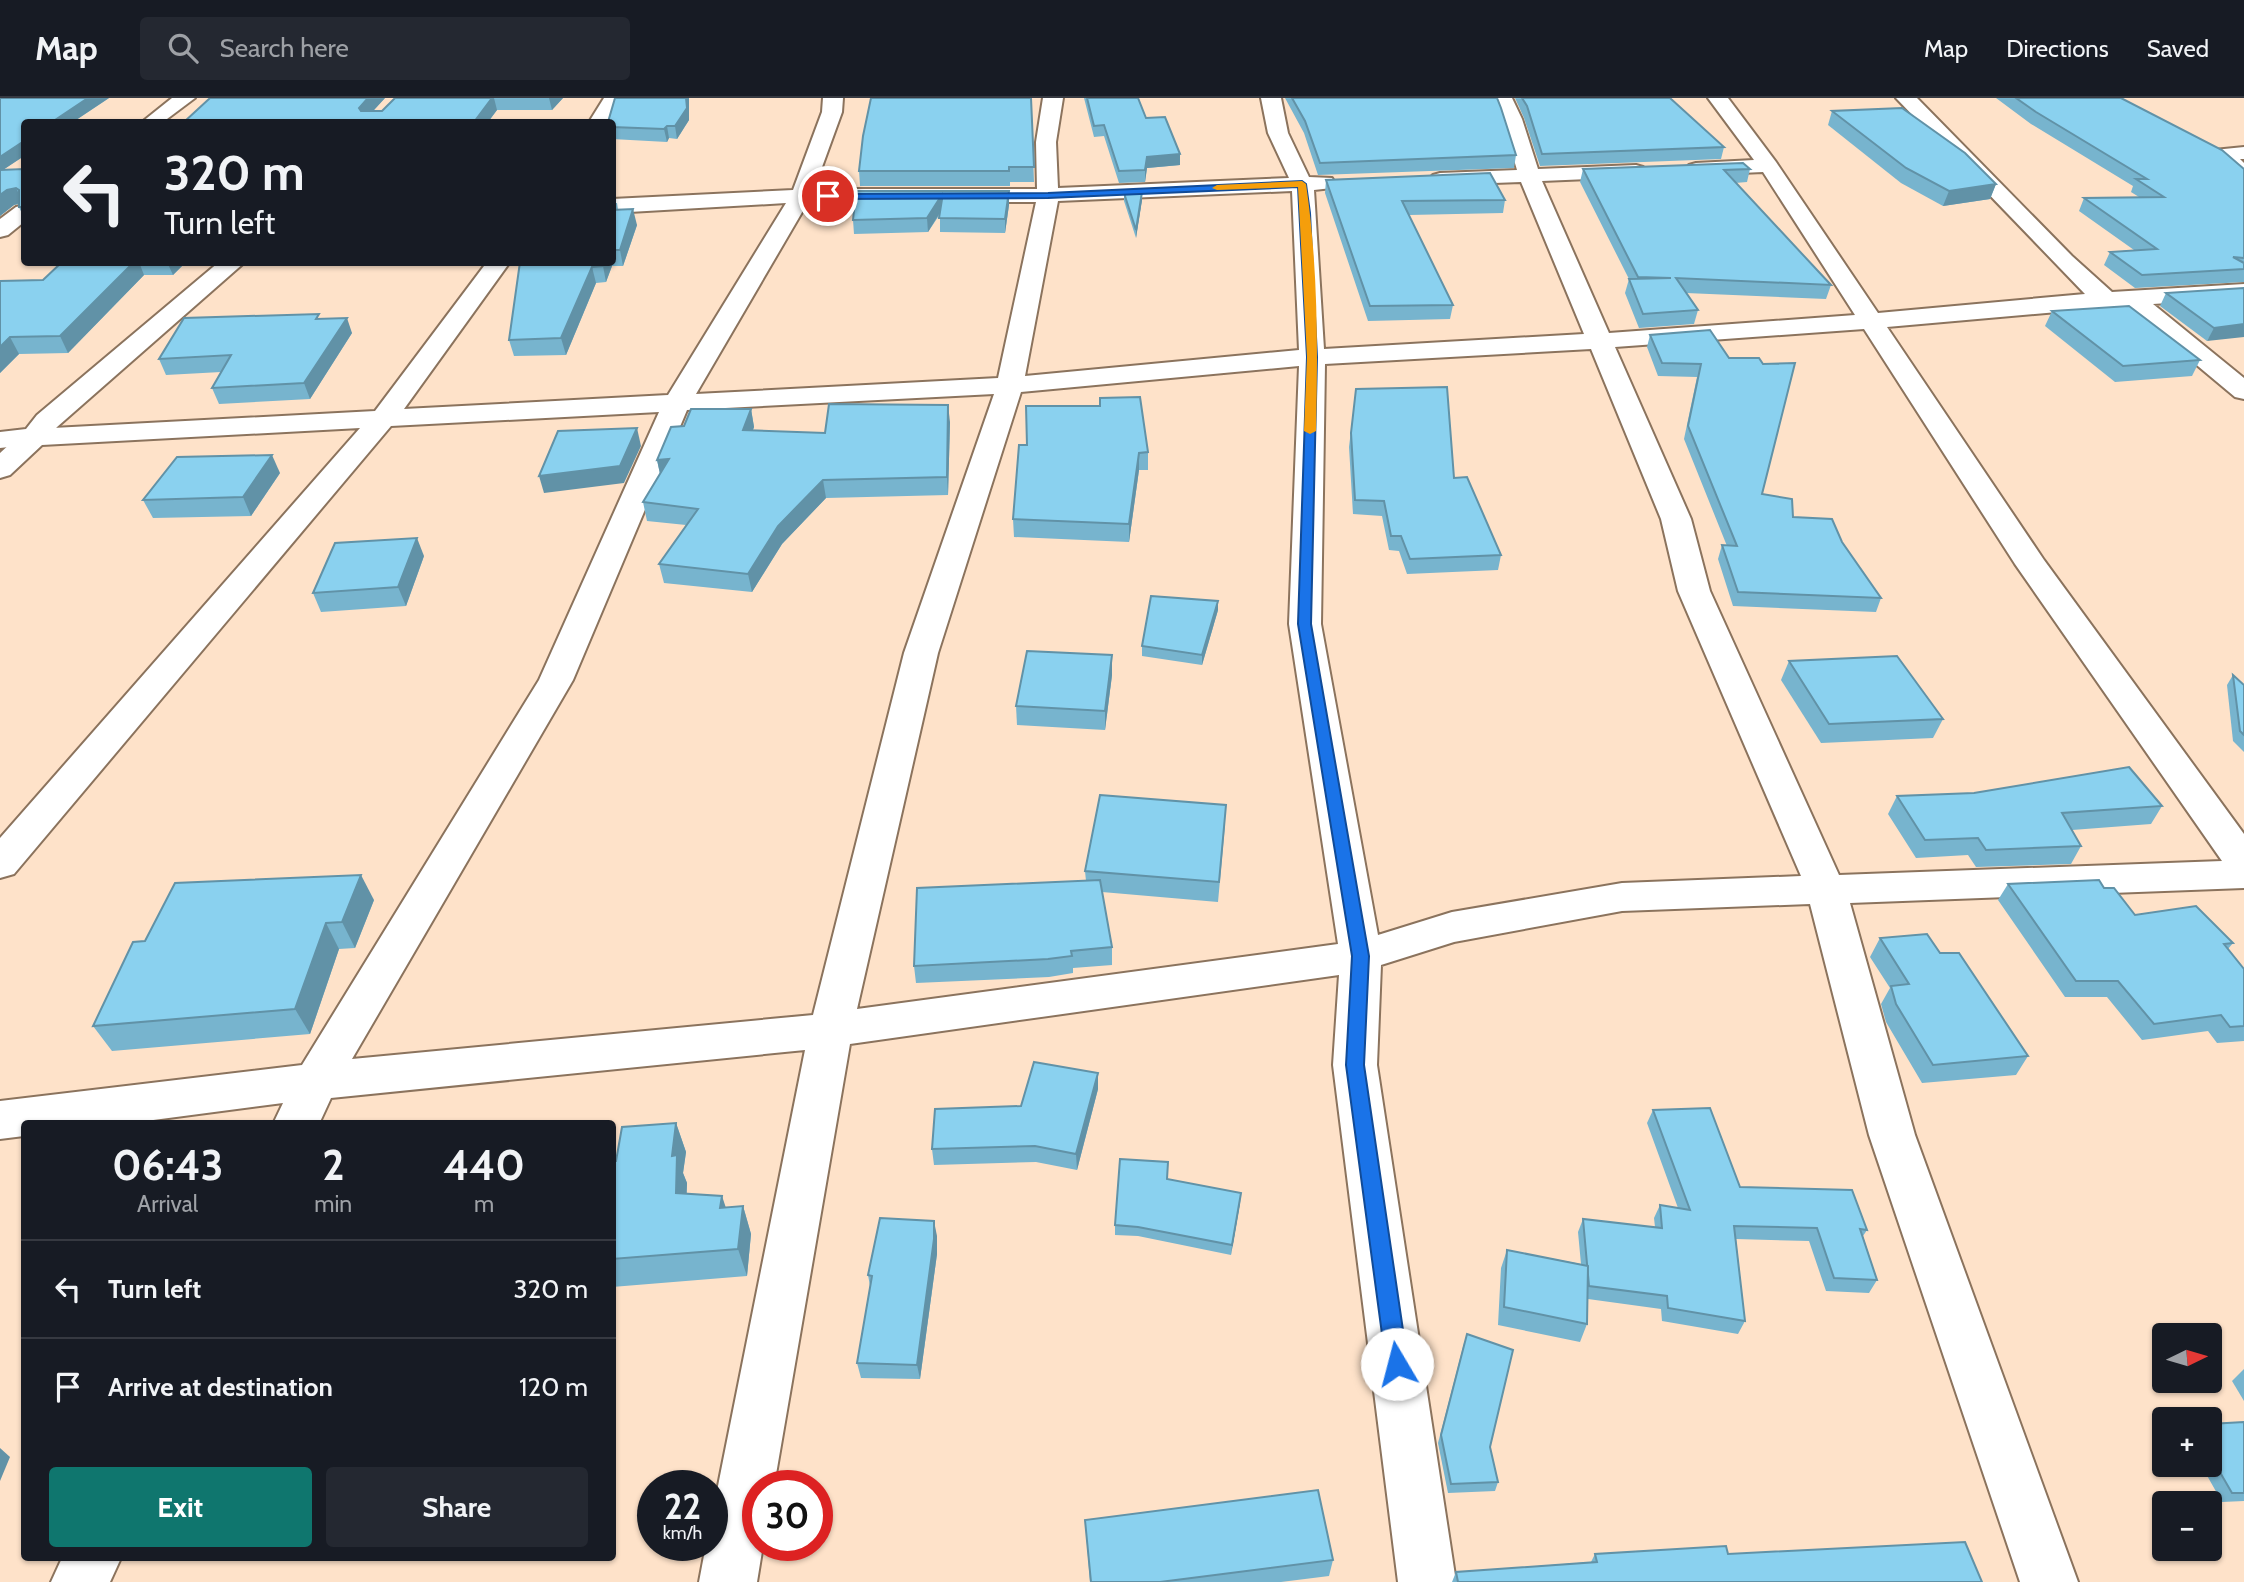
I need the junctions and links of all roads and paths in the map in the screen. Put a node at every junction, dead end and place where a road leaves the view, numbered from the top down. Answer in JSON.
{"nodes":[{"id":1,"x":186,"y":98,"type":"edge"},
{"id":2,"x":614,"y":98,"type":"edge"},
{"id":3,"x":833,"y":98,"type":"edge"},
{"id":4,"x":1053,"y":98,"type":"edge"},
{"id":5,"x":1272,"y":98,"type":"edge"},
{"id":6,"x":1502,"y":98,"type":"edge"},
{"id":7,"x":1718,"y":98,"type":"edge"},
{"id":8,"x":1906,"y":98,"type":"edge"},
{"id":9,"x":155,"y":119,"type":"edge"},
{"id":10,"x":600,"y":119,"type":"edge"},
{"id":11,"x":2244,"y":153,"type":"edge"},
{"id":12,"x":1769,"y":166,"type":"junction"},
{"id":13,"x":2244,"y":174,"type":"edge"},
{"id":14,"x":1529,"y":175,"type":"junction"},
{"id":15,"x":1422,"y":180,"type":"edge"},
{"id":16,"x":1342,"y":183,"type":"edge"},
{"id":17,"x":1302,"y":184,"type":"junction"},
{"id":18,"x":1048,"y":195,"type":"junction"},
{"id":19,"x":801,"y":196,"type":"junction"},
{"id":20,"x":616,"y":206,"type":"edge"},
{"id":21,"x":21,"y":214,"type":"edge"},
{"id":22,"x":0,"y":230,"type":"edge"},
{"id":23,"x":21,"y":240,"type":"edge"},
{"id":24,"x":0,"y":241,"type":"edge"},
{"id":25,"x":229,"y":266,"type":"edge"},
{"id":26,"x":496,"y":266,"type":"edge"},
{"id":27,"x":2244,"y":291,"type":"edge"},
{"id":28,"x":2118,"y":299,"type":"junction"},
{"id":29,"x":1871,"y":321,"type":"junction"},
{"id":30,"x":1599,"y":341,"type":"junction"},
{"id":31,"x":1312,"y":357,"type":"junction"},
{"id":32,"x":1010,"y":385,"type":"junction"},
{"id":33,"x":2244,"y":391,"type":"edge"},
{"id":34,"x":676,"y":404,"type":"junction"},
{"id":35,"x":384,"y":417,"type":"junction"},
{"id":36,"x":34,"y":437,"type":"junction"},
{"id":37,"x":0,"y":440,"type":"edge"},
{"id":38,"x":0,"y":469,"type":"edge"},
{"id":39,"x":2244,"y":863,"type":"edge"},
{"id":40,"x":0,"y":864,"type":"edge"},
{"id":41,"x":2244,"y":874,"type":"edge"},
{"id":42,"x":1827,"y":891,"type":"junction"},
{"id":43,"x":1361,"y":956,"type":"junction"},
{"id":44,"x":831,"y":1030,"type":"junction"},
{"id":45,"x":316,"y":1081,"type":"junction"},
{"id":46,"x":298,"y":1120,"type":"edge"},
{"id":47,"x":0,"y":1121,"type":"edge"},
{"id":48,"x":90,"y":1561,"type":"edge"},
{"id":49,"x":80,"y":1582,"type":"edge"},
{"id":50,"x":728,"y":1582,"type":"edge"},
{"id":51,"x":1427,"y":1582,"type":"edge"},
{"id":52,"x":2049,"y":1582,"type":"edge"}],
"edges":[{"from":1,"to":9,"type":"street"},
{"from":2,"to":10,"type":"street"},
{"from":3,"to":19,"type":"street"},
{"from":4,"to":18,"type":"street"},
{"from":5,"to":17,"type":"street"},
{"from":6,"to":14,"type":"street"},
{"from":7,"to":12,"type":"street"},
{"from":8,"to":28,"type":"street"},
{"from":11,"to":13,"type":"street"},
{"from":12,"to":14,"type":"street"},
{"from":12,"to":29,"type":"street"},
{"from":14,"to":15,"type":"street"},
{"from":14,"to":30,"type":"street"},
{"from":16,"to":17,"type":"street"},
{"from":17,"to":18,"type":"street"},
{"from":17,"to":31,"type":"street"},
{"from":18,"to":19,"type":"street"},
{"from":18,"to":32,"type":"street"},
{"from":19,"to":20,"type":"street"},
{"from":19,"to":34,"type":"street"},
{"from":21,"to":22,"type":"street"},
{"from":23,"to":24,"type":"street"},
{"from":25,"to":36,"type":"street"},
{"from":26,"to":35,"type":"street"},
{"from":27,"to":28,"type":"street"},
{"from":28,"to":29,"type":"street"},
{"from":28,"to":33,"type":"street"},
{"from":29,"to":30,"type":"street"},
{"from":29,"to":39,"type":"street"},
{"from":30,"to":31,"type":"street"},
{"from":30,"to":42,"type":"street"},
{"from":31,"to":32,"type":"street"},
{"from":31,"to":43,"type":"street"},
{"from":32,"to":34,"type":"street"},
{"from":32,"to":44,"type":"street"},
{"from":34,"to":35,"type":"street"},
{"from":34,"to":45,"type":"street"},
{"from":35,"to":36,"type":"street"},
{"from":35,"to":40,"type":"street"},
{"from":36,"to":37,"type":"street"},
{"from":36,"to":38,"type":"street"},
{"from":41,"to":42,"type":"street"},
{"from":42,"to":43,"type":"street"},
{"from":42,"to":52,"type":"street"},
{"from":43,"to":44,"type":"street"},
{"from":43,"to":51,"type":"street"},
{"from":44,"to":45,"type":"street"},
{"from":44,"to":50,"type":"street"},
{"from":45,"to":46,"type":"street"},
{"from":45,"to":47,"type":"street"},
{"from":48,"to":49,"type":"street"}]}
